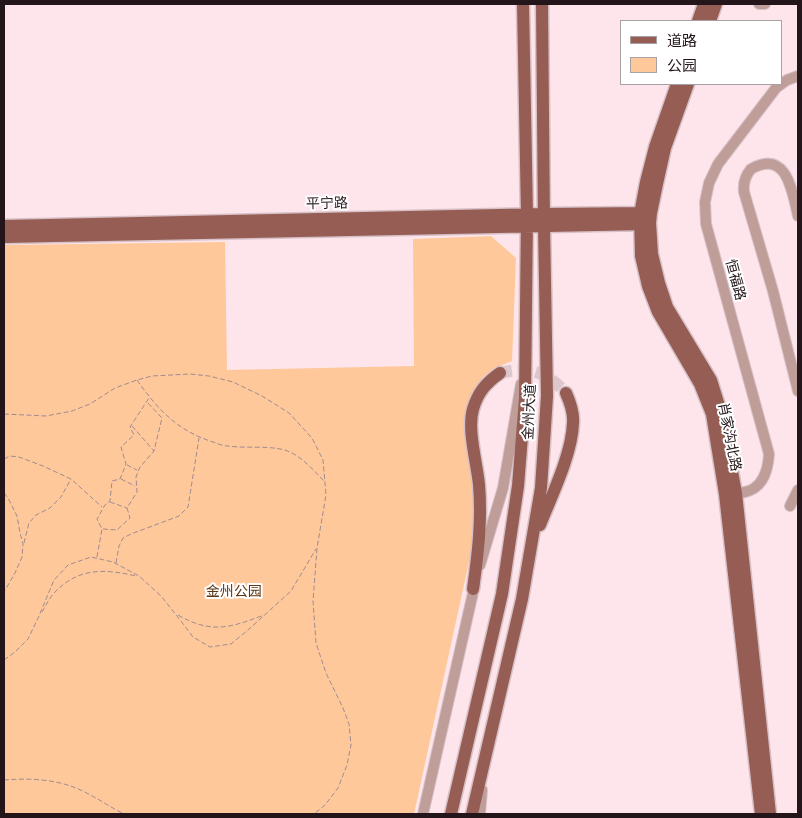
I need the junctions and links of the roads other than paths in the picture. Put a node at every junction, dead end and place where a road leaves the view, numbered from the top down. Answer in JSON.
{"nodes":[{"id":1,"x":523,"y":4,"type":"edge"},
{"id":2,"x":542,"y":4,"type":"edge"},
{"id":3,"x":704,"y":4,"type":"edge"},
{"id":4,"x":716,"y":4,"type":"edge"},
{"id":5,"x":759,"y":4,"type":"edge"},
{"id":6,"x":764,"y":4,"type":"edge"},
{"id":7,"x":698,"y":20,"type":"edge"},
{"id":8,"x":710,"y":20,"type":"edge"},
{"id":9,"x":798,"y":76,"type":"edge"},
{"id":10,"x":782,"y":84,"type":"edge"},
{"id":11,"x":676,"y":85,"type":"edge"},
{"id":12,"x":688,"y":85,"type":"edge"},
{"id":13,"x":780,"y":85,"type":"edge"},
{"id":14,"x":794,"y":179,"type":"edge"},
{"id":15,"x":798,"y":216,"type":"edge"},
{"id":16,"x":645,"y":218,"type":"junction"},
{"id":17,"x":544,"y":219,"type":"junction"},
{"id":18,"x":527,"y":220,"type":"junction"},
{"id":19,"x":4,"y":226,"type":"edge"},
{"id":20,"x":4,"y":237,"type":"edge"},
{"id":21,"x":526,"y":352,"type":"junction"},
{"id":22,"x":500,"y":373,"type":"tunnel mouth"},
{"id":23,"x":798,"y":391,"type":"edge"},
{"id":24,"x":566,"y":393,"type":"tunnel mouth"},
{"id":25,"x":798,"y":490,"type":"edge"},
{"id":26,"x":730,"y":493,"type":"junction"},
{"id":27,"x":790,"y":506,"type":"dead end"},
{"id":28,"x":530,"y":551,"type":"junction"},
{"id":29,"x":473,"y":589,"type":"junction"},
{"id":30,"x":484,"y":766,"type":"junction"},
{"id":31,"x":422,"y":814,"type":"edge"},
{"id":32,"x":451,"y":814,"type":"edge"},
{"id":33,"x":472,"y":814,"type":"edge"},
{"id":34,"x":480,"y":814,"type":"edge"},
{"id":35,"x":761,"y":814,"type":"edge"},
{"id":36,"x":770,"y":814,"type":"edge"}],
"edges":[{"from":1,"to":18,"type":"main road","name":"金州大道"},
{"from":2,"to":17,"type":"main road","name":"金州大道"},
{"from":3,"to":7,"type":"main road"},
{"from":4,"to":8,"type":"main road"},
{"from":5,"to":6,"type":"street"},
{"from":9,"to":10,"type":"street","name":"恒福路"},
{"from":11,"to":16,"type":"main road","name":"肖家沟北路"},
{"from":12,"to":16,"type":"main road","name":"肖家沟北路"},
{"from":13,"to":26,"type":"street","name":"恒福路"},
{"from":14,"to":15,"type":"street"},
{"from":14,"to":23,"type":"street"},
{"from":16,"to":17,"type":"main road","name":"平宁路"},
{"from":16,"to":26,"type":"main road","name":"肖家沟北路"},
{"from":17,"to":18,"type":"main road","name":"平宁路"},
{"from":17,"to":28,"type":"main road","name":"金州大道"},
{"from":18,"to":19,"type":"main road","name":"平宁路"},
{"from":18,"to":20,"type":"main road","name":"平宁路"},
{"from":18,"to":21,"type":"main road","name":"金州大道"},
{"from":21,"to":29,"type":"street"},
{"from":21,"to":32,"type":"main road","name":"金州大道"},
{"from":22,"to":29,"type":"main road"},
{"from":24,"to":28,"type":"main road"},
{"from":25,"to":27,"type":"street"},
{"from":26,"to":35,"type":"main road","name":"肖家沟北路"},
{"from":26,"to":36,"type":"main road","name":"肖家沟北路"},
{"from":28,"to":30,"type":"main road","name":"金州大道"},
{"from":29,"to":31,"type":"street"},
{"from":30,"to":33,"type":"main road","name":"金州大道"},
{"from":30,"to":34,"type":"street"}]}
